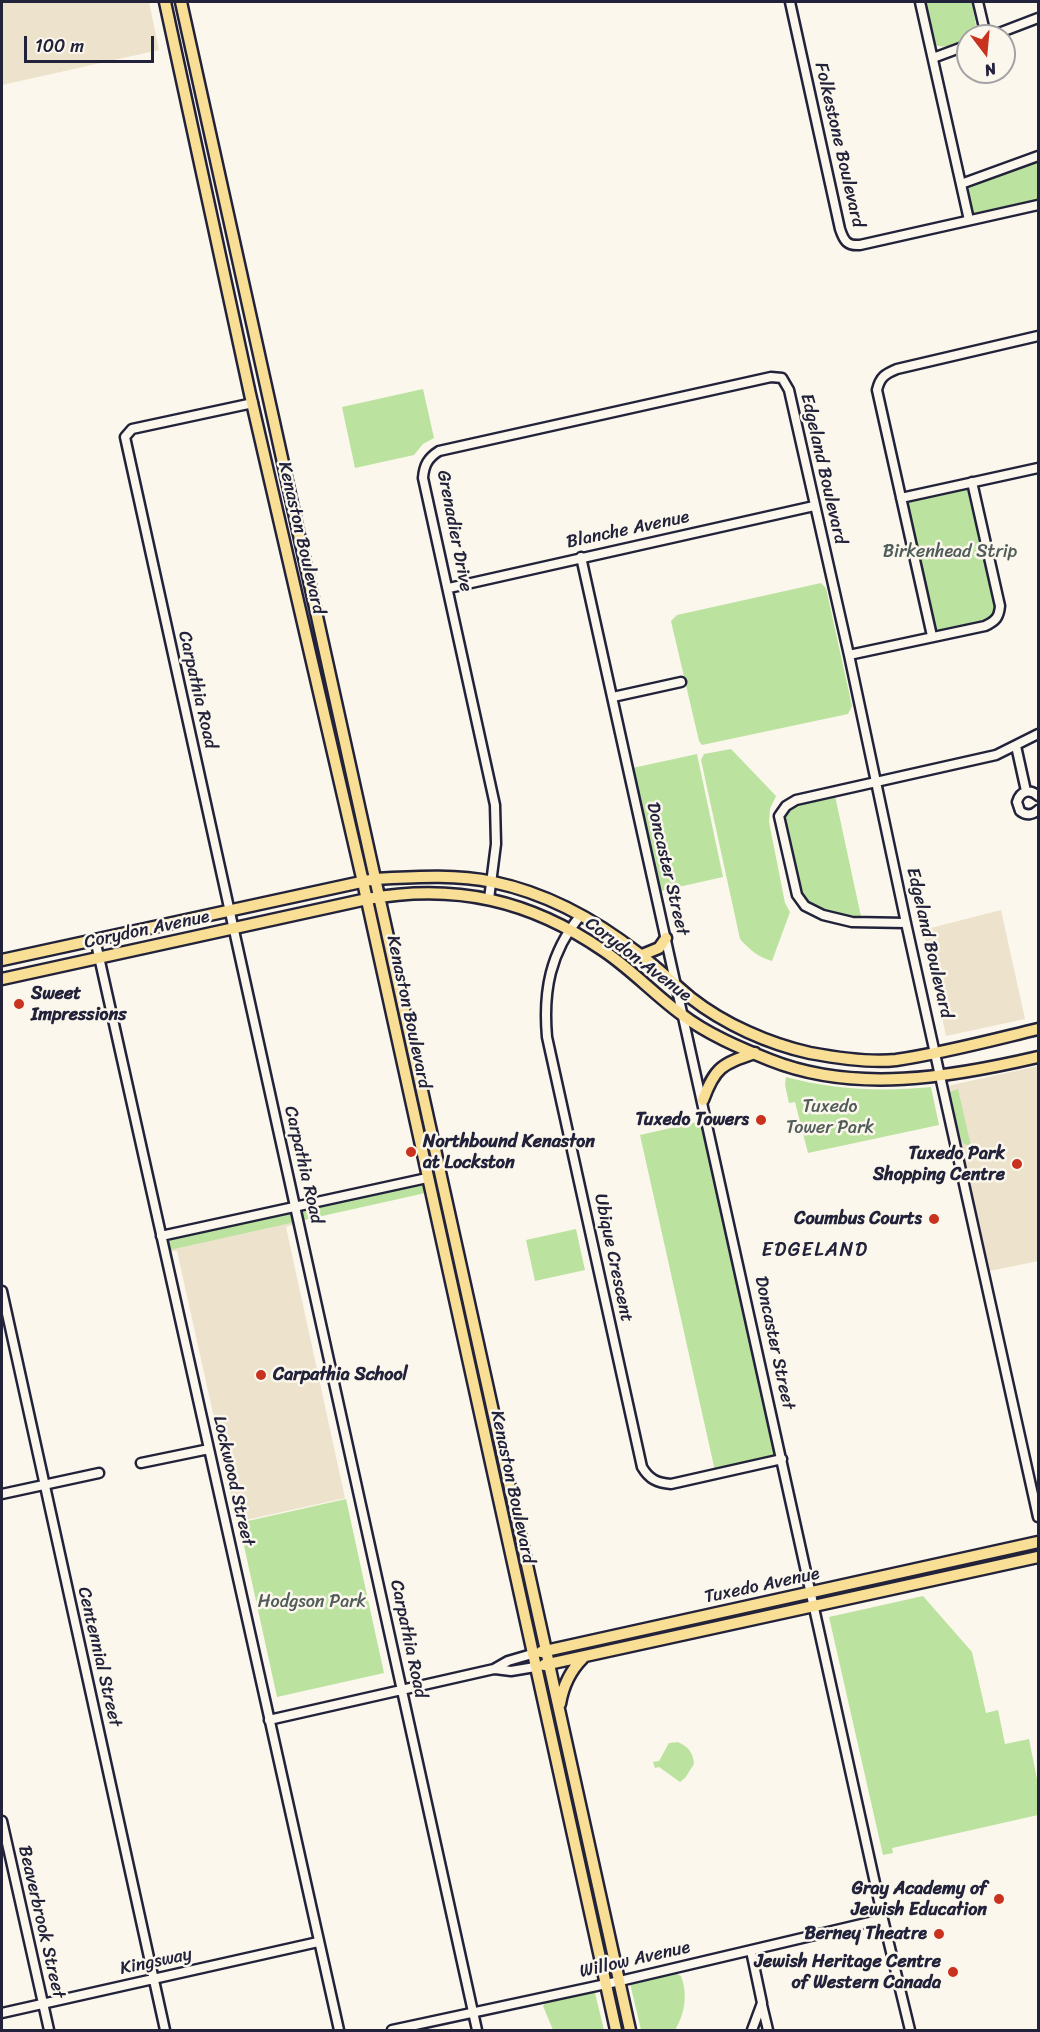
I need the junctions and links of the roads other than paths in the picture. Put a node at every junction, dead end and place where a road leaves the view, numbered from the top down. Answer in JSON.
{"nodes":[{"id":1,"x":165,"y":2,"type":"edge"},
{"id":2,"x":181,"y":2,"type":"edge"},
{"id":3,"x":790,"y":2,"type":"edge"},
{"id":4,"x":920,"y":2,"type":"edge"},
{"id":5,"x":978,"y":2,"type":"edge"},
{"id":6,"x":1038,"y":18,"type":"edge"},
{"id":7,"x":983,"y":24,"type":"edge"},
{"id":8,"x":1016,"y":26,"type":"edge"},
{"id":9,"x":956,"y":49,"type":"edge"},
{"id":10,"x":933,"y":58,"type":"junction"},
{"id":11,"x":1038,"y":156,"type":"edge"},
{"id":12,"x":961,"y":184,"type":"junction"},
{"id":13,"x":1038,"y":205,"type":"edge"},
{"id":14,"x":969,"y":220,"type":"junction"},
{"id":15,"x":1038,"y":336,"type":"edge"},
{"id":16,"x":782,"y":378,"type":"joint"},
{"id":17,"x":252,"y":404,"type":"junction"},
{"id":18,"x":1038,"y":468,"type":"edge"},
{"id":19,"x":972,"y":482,"type":"junction"},
{"id":20,"x":901,"y":498,"type":"junction"},
{"id":21,"x":814,"y":506,"type":"junction"},
{"id":22,"x":581,"y":557,"type":"junction"},
{"id":23,"x":449,"y":588,"type":"junction"},
{"id":24,"x":932,"y":636,"type":"junction"},
{"id":25,"x":849,"y":655,"type":"junction"},
{"id":26,"x":681,"y":682,"type":"dead end"},
{"id":27,"x":612,"y":697,"type":"junction"},
{"id":28,"x":1038,"y":734,"type":"edge"},
{"id":29,"x":1016,"y":746,"type":"junction"},
{"id":30,"x":877,"y":781,"type":"junction"},
{"id":31,"x":1026,"y":791,"type":"junction"},
{"id":32,"x":1038,"y":796,"type":"edge"},
{"id":33,"x":1038,"y":810,"type":"edge"},
{"id":34,"x":375,"y":879,"type":"junction"},
{"id":35,"x":363,"y":882,"type":"junction"},
{"id":36,"x":492,"y":882,"type":"junction"},
{"id":37,"x":380,"y":896,"type":"junction"},
{"id":38,"x":367,"y":899,"type":"junction"},
{"id":39,"x":489,"y":899,"type":"junction"},
{"id":40,"x":230,"y":911,"type":"junction"},
{"id":41,"x":580,"y":916,"type":"junction"},
{"id":42,"x":906,"y":923,"type":"junction"},
{"id":43,"x":234,"y":928,"type":"junction"},
{"id":44,"x":570,"y":929,"type":"junction"},
{"id":45,"x":666,"y":938,"type":"junction"},
{"id":46,"x":95,"y":939,"type":"junction"},
{"id":47,"x":642,"y":955,"type":"junction"},
{"id":48,"x":99,"y":957,"type":"junction"},
{"id":49,"x":2,"y":960,"type":"edge"},
{"id":50,"x":653,"y":965,"type":"junction"},
{"id":51,"x":2,"y":979,"type":"edge"},
{"id":52,"x":641,"y":980,"type":"junction"},
{"id":53,"x":676,"y":985,"type":"junction"},
{"id":54,"x":684,"y":1016,"type":"junction"},
{"id":55,"x":719,"y":1016,"type":"junction"},
{"id":56,"x":1038,"y":1029,"type":"edge"},
{"id":57,"x":710,"y":1032,"type":"junction"},
{"id":58,"x":936,"y":1052,"type":"junction"},
{"id":59,"x":755,"y":1053,"type":"junction"},
{"id":60,"x":1038,"y":1057,"type":"edge"},
{"id":61,"x":941,"y":1075,"type":"junction"},
{"id":62,"x":703,"y":1100,"type":"junction"},
{"id":63,"x":427,"y":1178,"type":"junction"},
{"id":64,"x":295,"y":1206,"type":"junction"},
{"id":65,"x":161,"y":1236,"type":"junction"},
{"id":66,"x":2,"y":1291,"type":"edge"},
{"id":67,"x":209,"y":1449,"type":"junction"},
{"id":68,"x":782,"y":1459,"type":"junction"},
{"id":69,"x":141,"y":1463,"type":"dead end"},
{"id":70,"x":99,"y":1473,"type":"dead end"},
{"id":71,"x":44,"y":1485,"type":"junction"},
{"id":72,"x":2,"y":1494,"type":"edge"},
{"id":73,"x":1038,"y":1517,"type":"edge"},
{"id":74,"x":1038,"y":1542,"type":"edge"},
{"id":75,"x":1038,"y":1557,"type":"edge"},
{"id":76,"x":933,"y":1565,"type":"junction"},
{"id":77,"x":936,"y":1579,"type":"junction"},
{"id":78,"x":811,"y":1592,"type":"junction"},
{"id":79,"x":814,"y":1606,"type":"junction"},
{"id":80,"x":546,"y":1650,"type":"junction"},
{"id":81,"x":532,"y":1654,"type":"junction"},
{"id":82,"x":585,"y":1656,"type":"junction"},
{"id":83,"x":549,"y":1664,"type":"junction"},
{"id":84,"x":535,"y":1667,"type":"junction"},
{"id":85,"x":494,"y":1669,"type":"junction"},
{"id":86,"x":402,"y":1690,"type":"junction"},
{"id":87,"x":559,"y":1707,"type":"junction"},
{"id":88,"x":269,"y":1720,"type":"junction"},
{"id":89,"x":2,"y":1821,"type":"edge"},
{"id":90,"x":884,"y":1919,"type":"junction"},
{"id":91,"x":318,"y":1942,"type":"junction"},
{"id":92,"x":751,"y":1951,"type":"junction"},
{"id":93,"x":154,"y":1979,"type":"junction"},
{"id":94,"x":620,"y":1981,"type":"junction"},
{"id":95,"x":605,"y":1984,"type":"junction"},
{"id":96,"x":762,"y":2003,"type":"junction"},
{"id":97,"x":43,"y":2004,"type":"junction"},
{"id":98,"x":2,"y":2013,"type":"edge"},
{"id":99,"x":472,"y":2013,"type":"junction"},
{"id":100,"x":49,"y":2031,"type":"edge"},
{"id":101,"x":165,"y":2031,"type":"edge"},
{"id":102,"x":339,"y":2031,"type":"edge"},
{"id":103,"x":392,"y":2031,"type":"edge"},
{"id":104,"x":477,"y":2031,"type":"edge"},
{"id":105,"x":616,"y":2031,"type":"edge"},
{"id":106,"x":630,"y":2031,"type":"edge"},
{"id":107,"x":752,"y":2031,"type":"edge"},
{"id":108,"x":768,"y":2031,"type":"edge"},
{"id":109,"x":910,"y":2031,"type":"edge"}],
"edges":[{"from":1,"to":17,"type":"main road","name":"Kenaston Boulevard"},
{"from":2,"to":34,"type":"main road","name":"Kenaston Boulevard"},
{"from":3,"to":14,"type":"street","name":"Folkestone Boulevard"},
{"from":4,"to":10,"type":"street"},
{"from":5,"to":7,"type":"street"},
{"from":6,"to":8,"type":"street"},
{"from":9,"to":10,"type":"street"},
{"from":10,"to":12,"type":"street"},
{"from":11,"to":12,"type":"street"},
{"from":12,"to":14,"type":"street"},
{"from":13,"to":14,"type":"street","name":"Folkestone Boulevard"},
{"from":15,"to":20,"type":"street"},
{"from":16,"to":21,"type":"street","name":"Edgeland Boulevard"},
{"from":16,"to":23,"type":"street","name":"Grenadier Drive"},
{"from":17,"to":35,"type":"main road","name":"Kenaston Boulevard"},
{"from":17,"to":40,"type":"street","name":"Carpathia Road"},
{"from":18,"to":19,"type":"street"},
{"from":19,"to":20,"type":"street"},
{"from":19,"to":24,"type":"street"},
{"from":20,"to":24,"type":"street"},
{"from":21,"to":22,"type":"street","name":"Blanche Avenue"},
{"from":21,"to":25,"type":"street","name":"Edgeland Boulevard"},
{"from":22,"to":23,"type":"street","name":"Blanche Avenue"},
{"from":22,"to":27,"type":"street","name":"Doncaster Street"},
{"from":23,"to":36,"type":"street","name":"Grenadier Drive"},
{"from":24,"to":25,"type":"street"},
{"from":25,"to":30,"type":"street","name":"Edgeland Boulevard"},
{"from":26,"to":27,"type":"street"},
{"from":27,"to":45,"type":"street","name":"Doncaster Street"},
{"from":28,"to":29,"type":"street"},
{"from":29,"to":30,"type":"street"},
{"from":29,"to":31,"type":"street"},
{"from":30,"to":42,"type":"street","name":"Edgeland Boulevard"},
{"from":30,"to":42,"type":"street"},
{"from":31,"to":32,"type":"street"},
{"from":31,"to":33,"type":"street"},
{"from":34,"to":35,"type":"main road","name":"Corydon Avenue"},
{"from":34,"to":36,"type":"main road","name":"Corydon Avenue"},
{"from":34,"to":37,"type":"main road","name":"Kenaston Boulevard"},
{"from":35,"to":38,"type":"main road","name":"Kenaston Boulevard"},
{"from":35,"to":40,"type":"main road","name":"Corydon Avenue"},
{"from":36,"to":39,"type":"street","name":"Grenadier Drive"},
{"from":36,"to":41,"type":"main road","name":"Corydon Avenue"},
{"from":37,"to":38,"type":"main road","name":"Corydon Avenue"},
{"from":37,"to":39,"type":"main road","name":"Corydon Avenue"},
{"from":37,"to":80,"type":"main road","name":"Kenaston Boulevard"},
{"from":38,"to":43,"type":"main road","name":"Corydon Avenue"},
{"from":38,"to":63,"type":"main road","name":"Kenaston Boulevard"},
{"from":39,"to":44,"type":"main road","name":"Corydon Avenue"},
{"from":40,"to":43,"type":"street","name":"Carpathia Road"},
{"from":40,"to":46,"type":"main road","name":"Corydon Avenue"},
{"from":41,"to":44,"type":"street","name":"Ubique Crescent"},
{"from":41,"to":47,"type":"main road","name":"Corydon Avenue"},
{"from":42,"to":58,"type":"street","name":"Edgeland Boulevard"},
{"from":43,"to":48,"type":"main road","name":"Corydon Avenue"},
{"from":43,"to":64,"type":"street","name":"Carpathia Road"},
{"from":44,"to":52,"type":"main road","name":"Corydon Avenue"},
{"from":44,"to":68,"type":"street","name":"Ubique Crescent"},
{"from":45,"to":47,"type":"main road"},
{"from":45,"to":53,"type":"street","name":"Doncaster Street"},
{"from":46,"to":48,"type":"street","name":"Lockwood Street"},
{"from":46,"to":49,"type":"main road","name":"Corydon Avenue"},
{"from":47,"to":50,"type":"main road","name":"Corydon Avenue"},
{"from":48,"to":51,"type":"main road","name":"Corydon Avenue"},
{"from":48,"to":65,"type":"street","name":"Lockwood Street"},
{"from":50,"to":52,"type":"main road"},
{"from":50,"to":53,"type":"main road","name":"Corydon Avenue"},
{"from":52,"to":54,"type":"main road","name":"Corydon Avenue"},
{"from":53,"to":54,"type":"street","name":"Doncaster Street"},
{"from":53,"to":55,"type":"main road","name":"Corydon Avenue"},
{"from":54,"to":57,"type":"main road","name":"Corydon Avenue"},
{"from":54,"to":62,"type":"street","name":"Doncaster Street"},
{"from":55,"to":57,"type":"main road"},
{"from":55,"to":58,"type":"main road","name":"Corydon Avenue"},
{"from":56,"to":58,"type":"main road","name":"Corydon Avenue"},
{"from":57,"to":59,"type":"main road","name":"Corydon Avenue"},
{"from":58,"to":61,"type":"street","name":"Edgeland Boulevard"},
{"from":59,"to":61,"type":"main road","name":"Corydon Avenue"},
{"from":59,"to":62,"type":"main road"},
{"from":60,"to":61,"type":"main road","name":"Corydon Avenue"},
{"from":61,"to":73,"type":"street","name":"Edgeland Boulevard"},
{"from":62,"to":68,"type":"street","name":"Doncaster Street"},
{"from":63,"to":64,"type":"street"},
{"from":63,"to":81,"type":"main road","name":"Kenaston Boulevard"},
{"from":64,"to":65,"type":"street"},
{"from":64,"to":86,"type":"street","name":"Carpathia Road"},
{"from":65,"to":67,"type":"street","name":"Lockwood Street"},
{"from":66,"to":71,"type":"street","name":"Centennial Street"},
{"from":67,"to":69,"type":"street"},
{"from":67,"to":88,"type":"street","name":"Lockwood Street"},
{"from":68,"to":78,"type":"street","name":"Doncaster Street"},
{"from":70,"to":71,"type":"street"},
{"from":71,"to":72,"type":"street"},
{"from":71,"to":93,"type":"street","name":"Centennial Street"},
{"from":74,"to":76,"type":"main road","name":"Tuxedo Avenue"},
{"from":75,"to":77,"type":"main road","name":"Tuxedo Avenue"},
{"from":76,"to":77,"type":"street"},
{"from":76,"to":78,"type":"main road","name":"Tuxedo Avenue"},
{"from":77,"to":79,"type":"main road","name":"Tuxedo Avenue"},
{"from":78,"to":79,"type":"street","name":"Doncaster Street"},
{"from":78,"to":80,"type":"main road","name":"Tuxedo Avenue"},
{"from":79,"to":82,"type":"main road","name":"Tuxedo Avenue"},
{"from":79,"to":90,"type":"street","name":"Doncaster Street"},
{"from":80,"to":81,"type":"main road","name":"Tuxedo Avenue"},
{"from":80,"to":83,"type":"main road","name":"Kenaston Boulevard"},
{"from":81,"to":84,"type":"main road","name":"Kenaston Boulevard"},
{"from":81,"to":85,"type":"street","name":"Tuxedo Avenue"},
{"from":82,"to":83,"type":"main road","name":"Tuxedo Avenue"},
{"from":82,"to":87,"type":"main road"},
{"from":83,"to":84,"type":"main road","name":"Tuxedo Avenue"},
{"from":83,"to":87,"type":"main road","name":"Kenaston Boulevard"},
{"from":84,"to":85,"type":"street","name":"Tuxedo Avenue"},
{"from":84,"to":95,"type":"main road","name":"Kenaston Boulevard"},
{"from":85,"to":86,"type":"street","name":"Tuxedo Avenue"},
{"from":86,"to":88,"type":"street","name":"Tuxedo Avenue"},
{"from":86,"to":99,"type":"street","name":"Carpathia Road"},
{"from":87,"to":94,"type":"main road","name":"Kenaston Boulevard"},
{"from":88,"to":91,"type":"street","name":"Lockwood Street"},
{"from":89,"to":97,"type":"street","name":"Beaverbrook Street"},
{"from":90,"to":92,"type":"street","name":"Willow Avenue"},
{"from":90,"to":109,"type":"street","name":"Doncaster Street"},
{"from":91,"to":93,"type":"street","name":"Kingsway"},
{"from":91,"to":102,"type":"street","name":"Lockwood Street"},
{"from":92,"to":94,"type":"street","name":"Willow Avenue"},
{"from":92,"to":96,"type":"street"},
{"from":93,"to":97,"type":"street","name":"Kingsway"},
{"from":93,"to":101,"type":"street","name":"Centennial Street"},
{"from":94,"to":95,"type":"street","name":"Willow Avenue"},
{"from":94,"to":106,"type":"main road","name":"Kenaston Boulevard"},
{"from":95,"to":99,"type":"street","name":"Willow Avenue"},
{"from":95,"to":105,"type":"main road","name":"Kenaston Boulevard"},
{"from":96,"to":107,"type":"street"},
{"from":96,"to":108,"type":"street"},
{"from":97,"to":98,"type":"street","name":"Kingsway"},
{"from":97,"to":100,"type":"street","name":"Beaverbrook Street"},
{"from":99,"to":103,"type":"street","name":"Willow Avenue"},
{"from":99,"to":104,"type":"street","name":"Carpathia Road"}]}
